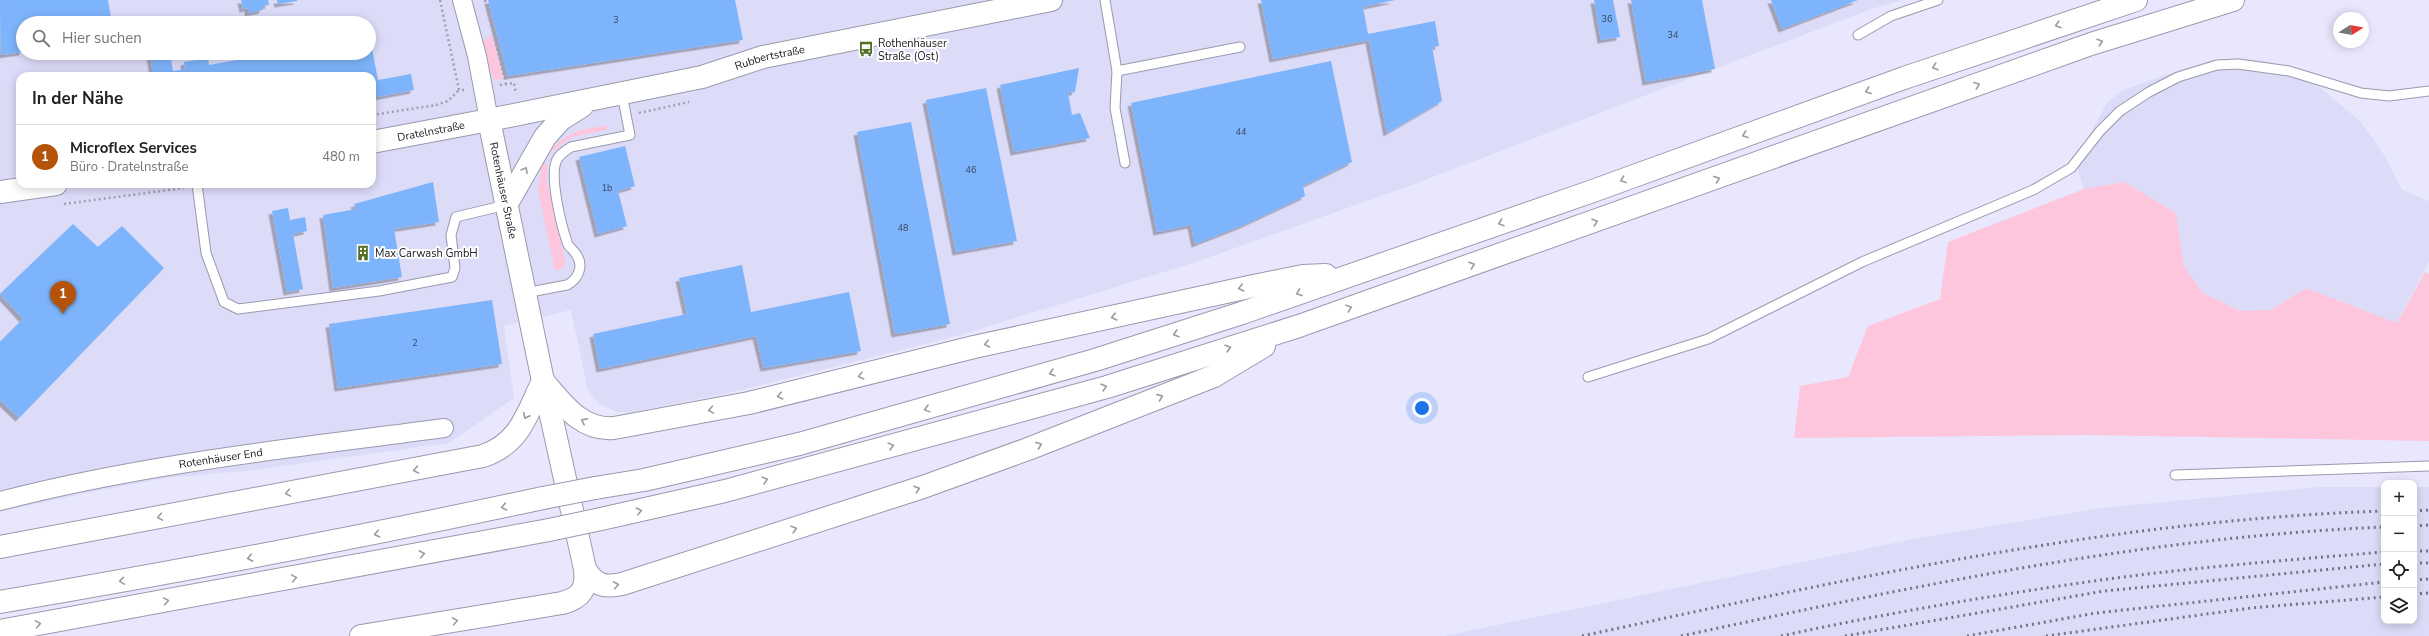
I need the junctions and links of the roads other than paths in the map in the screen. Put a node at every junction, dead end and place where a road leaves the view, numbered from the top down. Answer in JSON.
{"nodes":[{"id":1,"x":462,"y":0,"type":"edge"},
{"id":2,"x":1051,"y":0,"type":"edge"},
{"id":3,"x":1106,"y":0,"type":"edge"},
{"id":4,"x":1938,"y":0,"type":"edge"},
{"id":5,"x":2136,"y":0,"type":"edge"},
{"id":6,"x":2233,"y":0,"type":"edge"},
{"id":7,"x":1858,"y":35,"type":"dead end"},
{"id":8,"x":1240,"y":47,"type":"dead end"},
{"id":9,"x":1117,"y":71,"type":"junction"},
{"id":10,"x":2429,"y":91,"type":"edge"},
{"id":11,"x":622,"y":94,"type":"junction"},
{"id":12,"x":593,"y":100,"type":"junction"},
{"id":13,"x":489,"y":120,"type":"junction"},
{"id":14,"x":376,"y":141,"type":"edge"},
{"id":15,"x":1125,"y":163,"type":"dead end"},
{"id":16,"x":28,"y":188,"type":"edge"},
{"id":17,"x":197,"y":188,"type":"edge"},
{"id":18,"x":0,"y":192,"type":"edge"},
{"id":19,"x":506,"y":205,"type":"junction"},
{"id":20,"x":1349,"y":274,"type":"junction"},
{"id":21,"x":525,"y":293,"type":"junction"},
{"id":22,"x":1299,"y":326,"type":"junction"},
{"id":23,"x":1588,"y":377,"type":"dead end"},
{"id":24,"x":543,"y":380,"type":"junction"},
{"id":25,"x":444,"y":428,"type":"dead end"},
{"id":26,"x":2429,"y":466,"type":"edge"},
{"id":27,"x":2175,"y":476,"type":"dead end"},
{"id":28,"x":0,"y":502,"type":"edge"},
{"id":29,"x":0,"y":547,"type":"edge"},
{"id":30,"x":585,"y":569,"type":"junction"},
{"id":31,"x":0,"y":602,"type":"edge"},
{"id":32,"x":0,"y":631,"type":"edge"},
{"id":33,"x":361,"y":636,"type":"edge"}],
"edges":[{"from":1,"to":13,"type":"street","name":"Rotenhäuser Straße"},
{"from":2,"to":11,"type":"main road","name":"Rubbertstraße"},
{"from":3,"to":9,"type":"lane"},
{"from":4,"to":7,"type":"lane"},
{"from":5,"to":20,"type":"main road","one_way":true},
{"from":22,"to":6,"type":"main road","one_way":true},
{"from":8,"to":9,"type":"lane"},
{"from":9,"to":15,"type":"lane"},
{"from":10,"to":23,"type":"lane"},
{"from":11,"to":12,"type":"main road","name":"Rubbertstraße"},
{"from":11,"to":21,"type":"lane"},
{"from":12,"to":13,"type":"main road","name":"Rubbertstraße"},
{"from":19,"to":12,"type":"main road","one_way":true},
{"from":13,"to":14,"type":"main road","name":"Dratelnstraße"},
{"from":13,"to":19,"type":"main road","name":"Rotenhäuser Straße"},
{"from":16,"to":18,"type":"main road"},
{"from":17,"to":19,"type":"lane"},
{"from":19,"to":21,"type":"main road","name":"Rotenhäuser Straße"},
{"from":20,"to":24,"type":"main road","one_way":true},
{"from":20,"to":31,"type":"main road","one_way":true,"bridge":true},
{"from":21,"to":24,"type":"main road","name":"Rotenhäuser Straße"},
{"from":30,"to":22,"type":"main road","one_way":true},
{"from":32,"to":22,"type":"main road","one_way":true,"bridge":true},
{"from":24,"to":29,"type":"main road","one_way":true},
{"from":24,"to":30,"type":"main road","name":"Rotenhäuser Straße"},
{"from":25,"to":28,"type":"street","name":"Rotenhäuser End"},
{"from":26,"to":27,"type":"lane"},
{"from":33,"to":30,"type":"main road","one_way":true}]}
